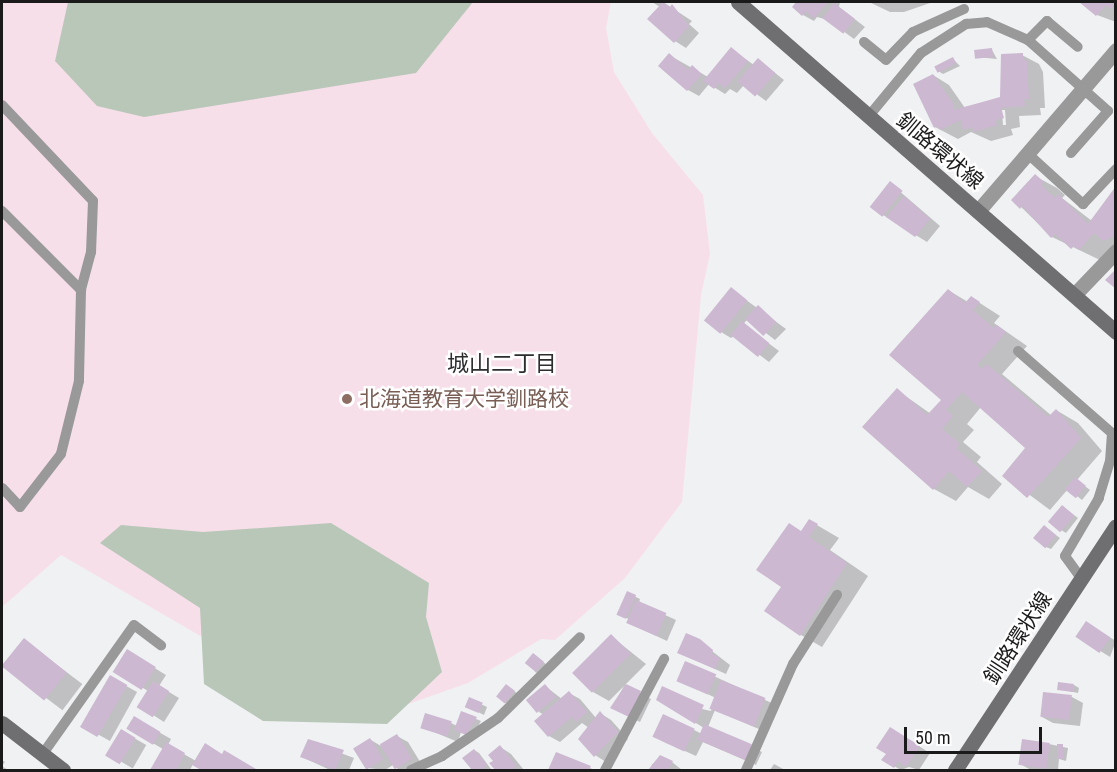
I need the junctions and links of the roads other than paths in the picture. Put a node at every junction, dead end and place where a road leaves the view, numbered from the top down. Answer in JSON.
{"nodes":[{"id":1,"x":738,"y":2,"type":"edge"},
{"id":2,"x":964,"y":5,"type":"edge"},
{"id":3,"x":966,"y":24,"type":"junction"},
{"id":4,"x":1028,"y":40,"type":"junction"},
{"id":5,"x":864,"y":42,"type":"dead end"},
{"id":6,"x":1078,"y":47,"type":"dead end"},
{"id":7,"x":1116,"y":50,"type":"edge"},
{"id":8,"x":1083,"y":88,"type":"junction"},
{"id":9,"x":2,"y":105,"type":"edge"},
{"id":10,"x":868,"y":117,"type":"junction"},
{"id":11,"x":1027,"y":153,"type":"junction"},
{"id":12,"x":1071,"y":153,"type":"dead end"},
{"id":13,"x":1116,"y":169,"type":"edge"},
{"id":14,"x":2,"y":211,"type":"edge"},
{"id":15,"x":978,"y":211,"type":"junction"},
{"id":16,"x":1116,"y":251,"type":"edge"},
{"id":17,"x":81,"y":290,"type":"junction"},
{"id":18,"x":1074,"y":295,"type":"junction"},
{"id":19,"x":1116,"y":332,"type":"edge"},
{"id":20,"x":1018,"y":351,"type":"dead end"},
{"id":21,"x":2,"y":488,"type":"edge"},
{"id":22,"x":1116,"y":526,"type":"edge"},
{"id":23,"x":1082,"y":579,"type":"junction"},
{"id":24,"x":837,"y":595,"type":"dead end"},
{"id":25,"x":580,"y":637,"type":"dead end"},
{"id":26,"x":160,"y":645,"type":"dead end"},
{"id":27,"x":664,"y":659,"type":"dead end"},
{"id":28,"x":2,"y":723,"type":"edge"},
{"id":29,"x":42,"y":755,"type":"junction"},
{"id":30,"x":63,"y":771,"type":"edge"},
{"id":31,"x":411,"y":771,"type":"edge"},
{"id":32,"x":605,"y":771,"type":"edge"},
{"id":33,"x":746,"y":771,"type":"edge"},
{"id":34,"x":955,"y":771,"type":"edge"}],
"edges":[{"from":1,"to":10,"type":"street","name":"釧路環状線"},
{"from":2,"to":3,"type":"lane"},
{"from":2,"to":5,"type":"lane"},
{"from":3,"to":4,"type":"lane"},
{"from":3,"to":10,"type":"lane"},
{"from":4,"to":6,"type":"lane"},
{"from":4,"to":8,"type":"lane"},
{"from":7,"to":8,"type":"street"},
{"from":8,"to":11,"type":"street"},
{"from":8,"to":12,"type":"lane"},
{"from":9,"to":17,"type":"lane"},
{"from":10,"to":15,"type":"street","name":"釧路環状線"},
{"from":11,"to":13,"type":"lane"},
{"from":11,"to":15,"type":"street"},
{"from":14,"to":17,"type":"lane"},
{"from":15,"to":18,"type":"street","name":"釧路環状線"},
{"from":16,"to":18,"type":"street"},
{"from":17,"to":21,"type":"lane"},
{"from":18,"to":19,"type":"street","name":"釧路環状線"},
{"from":20,"to":23,"type":"lane"},
{"from":22,"to":23,"type":"street","name":"釧路環状線"},
{"from":23,"to":34,"type":"street","name":"釧路環状線"},
{"from":24,"to":33,"type":"lane"},
{"from":25,"to":31,"type":"lane"},
{"from":26,"to":29,"type":"lane"},
{"from":27,"to":32,"type":"lane"},
{"from":28,"to":29,"type":"street"},
{"from":29,"to":30,"type":"street"}]}
